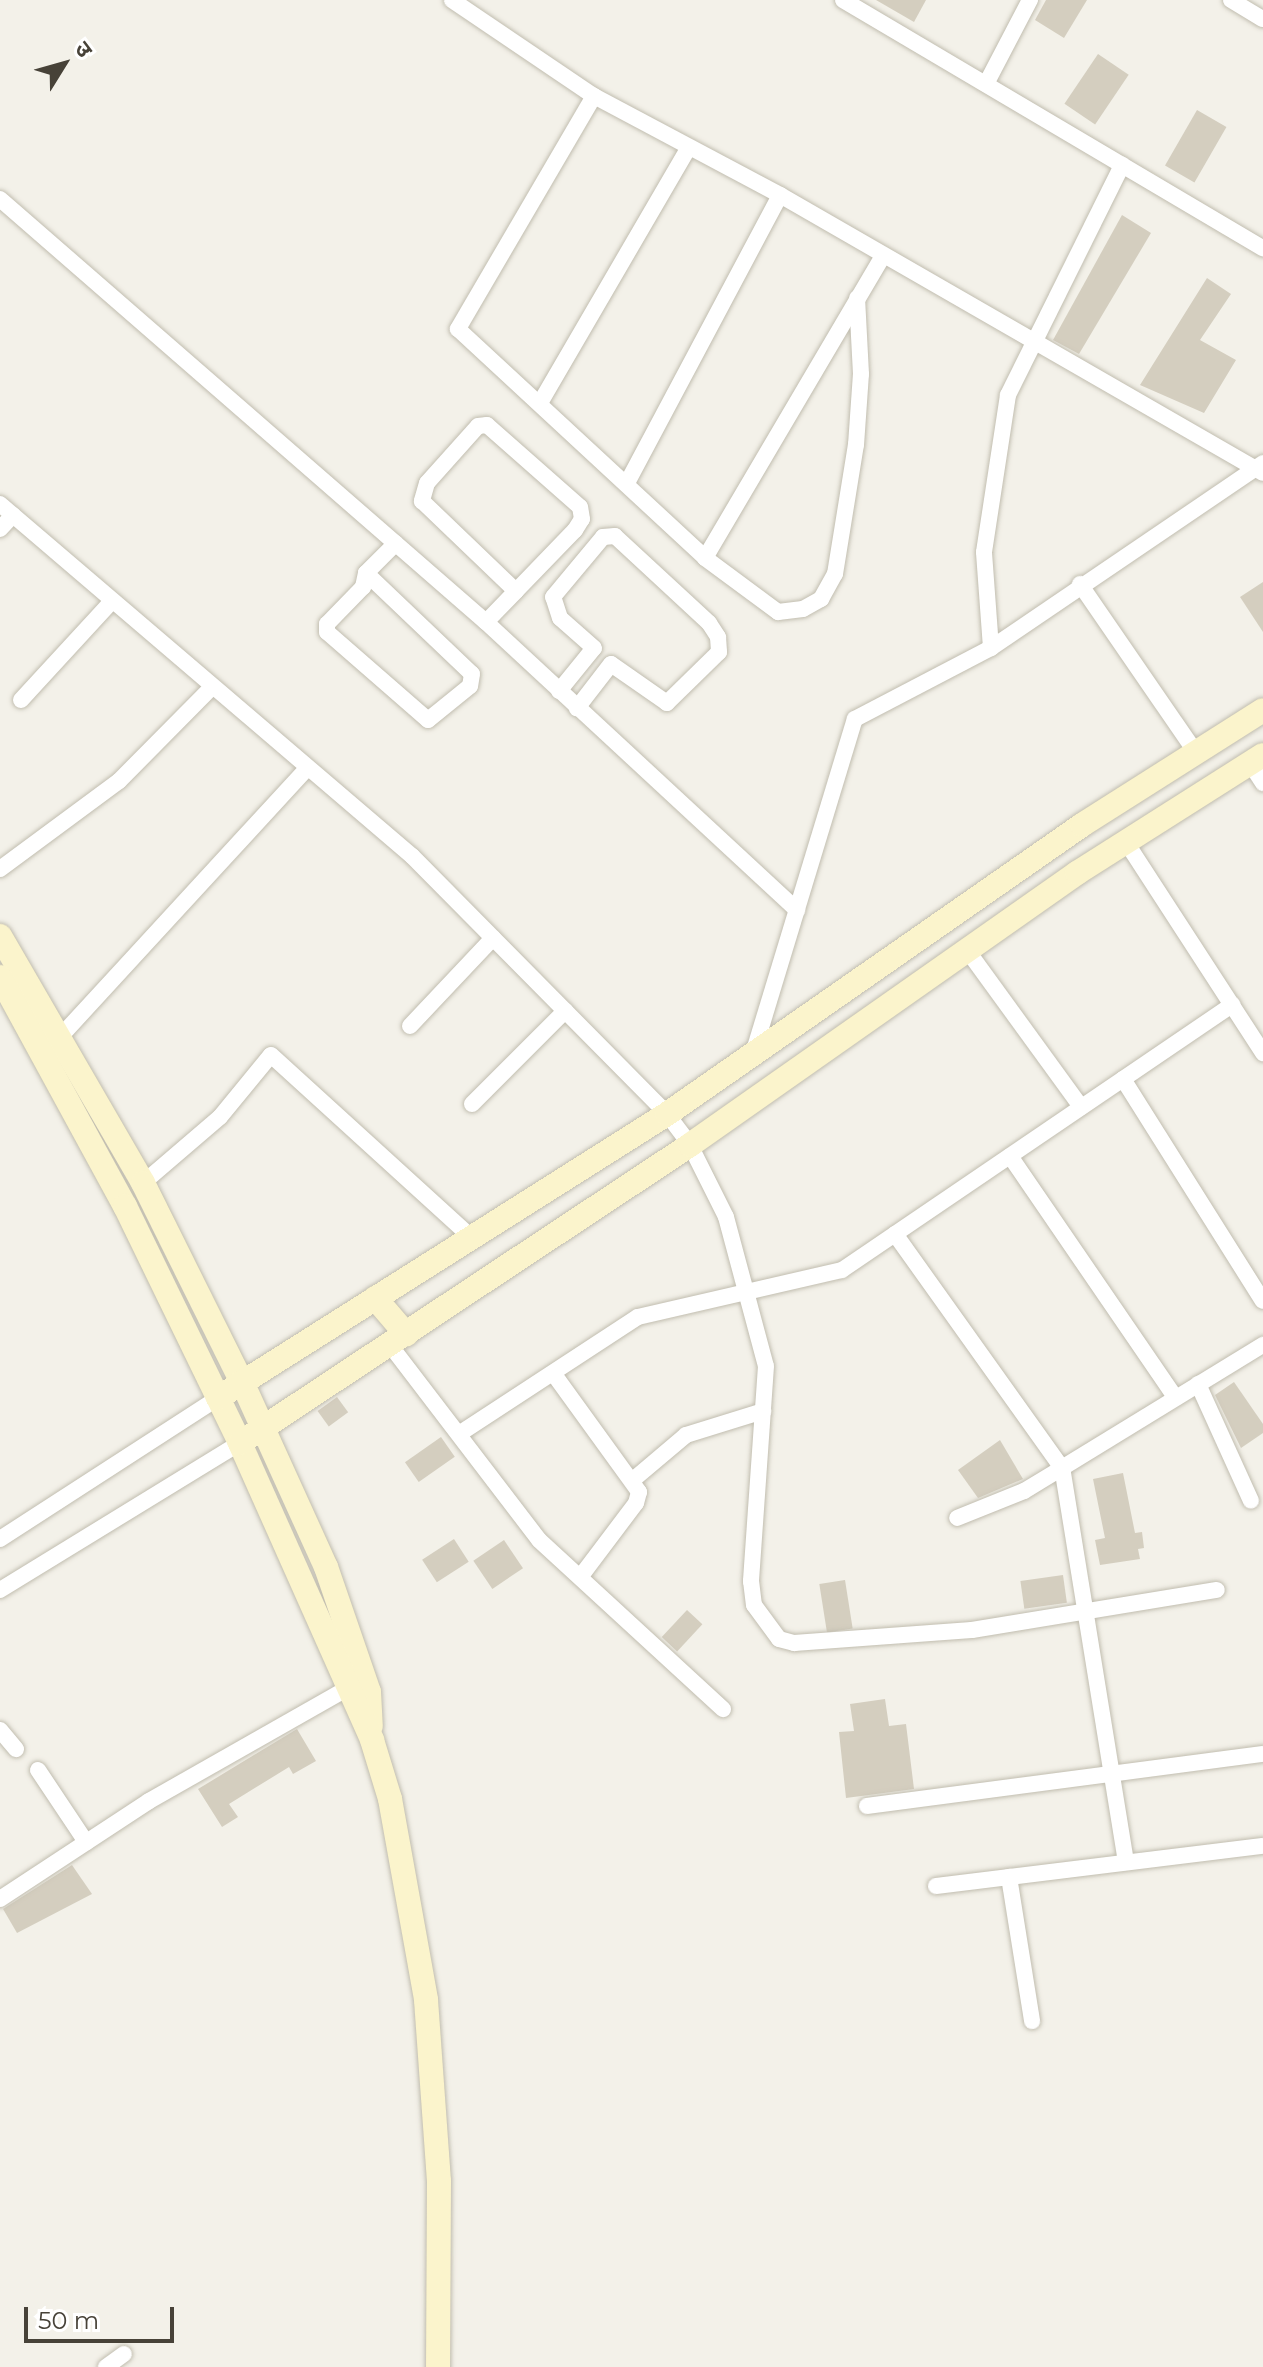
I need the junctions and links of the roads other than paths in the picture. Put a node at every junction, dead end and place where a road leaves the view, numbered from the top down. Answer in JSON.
{"nodes":[{"id":1,"x":452,"y":0,"type":"edge"},
{"id":2,"x":843,"y":0,"type":"edge"},
{"id":3,"x":1030,"y":0,"type":"edge"},
{"id":4,"x":1231,"y":0,"type":"edge"},
{"id":5,"x":1263,"y":19,"type":"edge"},
{"id":6,"x":986,"y":84,"type":"junction"},
{"id":7,"x":594,"y":96,"type":"junction"},
{"id":8,"x":689,"y":147,"type":"junction"},
{"id":9,"x":1122,"y":165,"type":"junction"},
{"id":10,"x":780,"y":195,"type":"junction"},
{"id":11,"x":0,"y":199,"type":"edge"},
{"id":12,"x":1263,"y":248,"type":"edge"},
{"id":13,"x":883,"y":256,"type":"junction"},
{"id":14,"x":857,"y":298,"type":"junction"},
{"id":15,"x":1034,"y":344,"type":"junction"},
{"id":16,"x":540,"y":403,"type":"junction"},
{"id":17,"x":1262,"y":467,"type":"edge"},
{"id":18,"x":627,"y":483,"type":"junction"},
{"id":19,"x":6,"y":510,"type":"edge"},
{"id":20,"x":0,"y":529,"type":"edge"},
{"id":21,"x":396,"y":543,"type":"junction"},
{"id":22,"x":705,"y":558,"type":"junction"},
{"id":23,"x":366,"y":573,"type":"junction"},
{"id":24,"x":1080,"y":584,"type":"junction"},
{"id":25,"x":516,"y":591,"type":"junction"},
{"id":26,"x":112,"y":601,"type":"junction"},
{"id":27,"x":486,"y":622,"type":"junction"},
{"id":28,"x":594,"y":648,"type":"junction"},
{"id":29,"x":991,"y":648,"type":"junction"},
{"id":30,"x":611,"y":664,"type":"junction"},
{"id":31,"x":212,"y":687,"type":"junction"},
{"id":32,"x":559,"y":691,"type":"junction"},
{"id":33,"x":21,"y":700,"type":"dead end"},
{"id":34,"x":577,"y":708,"type":"junction"},
{"id":35,"x":1263,"y":710,"type":"edge"},
{"id":36,"x":1196,"y":753,"type":"junction"},
{"id":37,"x":1259,"y":767,"type":"edge"},
{"id":38,"x":307,"y":768,"type":"junction"},
{"id":39,"x":1126,"y":842,"type":"junction"},
{"id":40,"x":0,"y":869,"type":"edge"},
{"id":41,"x":797,"y":910,"type":"junction"},
{"id":42,"x":0,"y":936,"type":"edge"},
{"id":43,"x":493,"y":938,"type":"junction"},
{"id":44,"x":967,"y":950,"type":"junction"},
{"id":45,"x":0,"y":977,"type":"edge"},
{"id":46,"x":1232,"y":1005,"type":"junction"},
{"id":47,"x":565,"y":1011,"type":"junction"},
{"id":48,"x":410,"y":1026,"type":"dead end"},
{"id":49,"x":60,"y":1037,"type":"junction"},
{"id":50,"x":1263,"y":1053,"type":"edge"},
{"id":51,"x":753,"y":1054,"type":"junction"},
{"id":52,"x":1123,"y":1079,"type":"junction"},
{"id":53,"x":472,"y":1104,"type":"dead end"},
{"id":54,"x":1081,"y":1107,"type":"junction"},
{"id":55,"x":667,"y":1114,"type":"junction"},
{"id":56,"x":690,"y":1145,"type":"junction"},
{"id":57,"x":1010,"y":1156,"type":"junction"},
{"id":58,"x":143,"y":1183,"type":"junction"},
{"id":59,"x":895,"y":1234,"type":"junction"},
{"id":60,"x":473,"y":1239,"type":"junction"},
{"id":61,"x":749,"y":1290,"type":"junction"},
{"id":62,"x":375,"y":1298,"type":"junction"},
{"id":63,"x":1263,"y":1301,"type":"edge"},
{"id":64,"x":398,"y":1339,"type":"junction"},
{"id":65,"x":1263,"y":1345,"type":"edge"},
{"id":66,"x":553,"y":1373,"type":"junction"},
{"id":67,"x":242,"y":1382,"type":"junction"},
{"id":68,"x":1198,"y":1384,"type":"junction"},
{"id":69,"x":218,"y":1398,"type":"junction"},
{"id":70,"x":1176,"y":1398,"type":"junction"},
{"id":71,"x":763,"y":1411,"type":"junction"},
{"id":72,"x":264,"y":1429,"type":"junction"},
{"id":73,"x":462,"y":1432,"type":"junction"},
{"id":74,"x":240,"y":1443,"type":"junction"},
{"id":75,"x":1062,"y":1468,"type":"junction"},
{"id":76,"x":634,"y":1479,"type":"junction"},
{"id":77,"x":1251,"y":1501,"type":"dead end"},
{"id":78,"x":957,"y":1518,"type":"dead end"},
{"id":79,"x":0,"y":1539,"type":"edge"},
{"id":80,"x":581,"y":1576,"type":"junction"},
{"id":81,"x":0,"y":1590,"type":"edge"},
{"id":82,"x":1217,"y":1590,"type":"dead end"},
{"id":83,"x":1083,"y":1614,"type":"junction"},
{"id":84,"x":355,"y":1688,"type":"junction"},
{"id":85,"x":723,"y":1709,"type":"dead end"},
{"id":86,"x":0,"y":1730,"type":"edge"},
{"id":87,"x":16,"y":1749,"type":"dead end"},
{"id":88,"x":1263,"y":1754,"type":"edge"},
{"id":89,"x":38,"y":1770,"type":"dead end"},
{"id":90,"x":1111,"y":1776,"type":"junction"},
{"id":91,"x":867,"y":1806,"type":"dead end"},
{"id":92,"x":86,"y":1842,"type":"junction"},
{"id":93,"x":1263,"y":1846,"type":"edge"},
{"id":94,"x":1126,"y":1862,"type":"junction"},
{"id":95,"x":1009,"y":1877,"type":"junction"},
{"id":96,"x":936,"y":1886,"type":"dead end"},
{"id":97,"x":0,"y":1899,"type":"edge"},
{"id":98,"x":1032,"y":2021,"type":"dead end"},
{"id":99,"x":124,"y":2354,"type":"dead end"},
{"id":100,"x":106,"y":2367,"type":"edge"},
{"id":101,"x":438,"y":2367,"type":"edge"}],
"edges":[{"from":1,"to":7,"type":"street"},
{"from":2,"to":6,"type":"street"},
{"from":3,"to":6,"type":"street"},
{"from":4,"to":5,"type":"street"},
{"from":6,"to":9,"type":"street"},
{"from":7,"to":8,"type":"street"},
{"from":7,"to":16,"type":"street"},
{"from":8,"to":10,"type":"street"},
{"from":8,"to":16,"type":"street"},
{"from":9,"to":12,"type":"street"},
{"from":9,"to":15,"type":"street"},
{"from":10,"to":13,"type":"street"},
{"from":10,"to":18,"type":"street"},
{"from":11,"to":21,"type":"street"},
{"from":13,"to":14,"type":"street"},
{"from":13,"to":15,"type":"street"},
{"from":14,"to":22,"type":"street"},
{"from":14,"to":22,"type":"street"},
{"from":15,"to":17,"type":"street"},
{"from":15,"to":29,"type":"street"},
{"from":16,"to":18,"type":"street"},
{"from":17,"to":24,"type":"street"},
{"from":18,"to":22,"type":"street"},
{"from":19,"to":20,"type":"street"},
{"from":19,"to":26,"type":"street"},
{"from":21,"to":23,"type":"street"},
{"from":21,"to":27,"type":"street"},
{"from":23,"to":23,"type":"street"},
{"from":24,"to":29,"type":"street"},
{"from":24,"to":36,"type":"street"},
{"from":25,"to":25,"type":"street"},
{"from":25,"to":27,"type":"street"},
{"from":26,"to":31,"type":"street"},
{"from":26,"to":33,"type":"street"},
{"from":27,"to":32,"type":"street"},
{"from":28,"to":30,"type":"street"},
{"from":28,"to":30,"type":"street"},
{"from":28,"to":32,"type":"street"},
{"from":29,"to":41,"type":"street"},
{"from":30,"to":34,"type":"street"},
{"from":31,"to":38,"type":"street"},
{"from":31,"to":40,"type":"street"},
{"from":32,"to":34,"type":"street"},
{"from":34,"to":41,"type":"street"},
{"from":35,"to":36,"type":"street"},
{"from":36,"to":51,"type":"street"},
{"from":37,"to":39,"type":"street"},
{"from":38,"to":43,"type":"street"},
{"from":38,"to":49,"type":"street"},
{"from":39,"to":44,"type":"street"},
{"from":39,"to":46,"type":"street"},
{"from":41,"to":51,"type":"street"},
{"from":42,"to":49,"type":"street"},
{"from":43,"to":47,"type":"street"},
{"from":43,"to":48,"type":"street"},
{"from":44,"to":54,"type":"street"},
{"from":44,"to":56,"type":"street"},
{"from":45,"to":69,"type":"street"},
{"from":46,"to":50,"type":"street"},
{"from":46,"to":52,"type":"street"},
{"from":47,"to":53,"type":"street"},
{"from":47,"to":55,"type":"street"},
{"from":49,"to":58,"type":"street"},
{"from":51,"to":55,"type":"street"},
{"from":52,"to":54,"type":"street"},
{"from":52,"to":63,"type":"street"},
{"from":54,"to":57,"type":"street"},
{"from":55,"to":56,"type":"street"},
{"from":55,"to":60,"type":"street"},
{"from":56,"to":61,"type":"street"},
{"from":56,"to":64,"type":"street"},
{"from":57,"to":59,"type":"street"},
{"from":57,"to":70,"type":"street"},
{"from":58,"to":60,"type":"street"},
{"from":58,"to":67,"type":"street"},
{"from":59,"to":61,"type":"street"},
{"from":59,"to":75,"type":"street"},
{"from":60,"to":62,"type":"street"},
{"from":61,"to":66,"type":"street"},
{"from":61,"to":71,"type":"street"},
{"from":62,"to":64,"type":"street"},
{"from":62,"to":67,"type":"street"},
{"from":64,"to":72,"type":"street"},
{"from":64,"to":73,"type":"street"},
{"from":65,"to":68,"type":"street"},
{"from":66,"to":73,"type":"street"},
{"from":66,"to":76,"type":"street"},
{"from":67,"to":69,"type":"street"},
{"from":67,"to":72,"type":"street"},
{"from":68,"to":70,"type":"street"},
{"from":68,"to":77,"type":"street"},
{"from":69,"to":74,"type":"street"},
{"from":69,"to":79,"type":"street"},
{"from":70,"to":75,"type":"street"},
{"from":71,"to":76,"type":"street"},
{"from":71,"to":83,"type":"street"},
{"from":72,"to":74,"type":"street"},
{"from":72,"to":84,"type":"street"},
{"from":73,"to":80,"type":"street"},
{"from":74,"to":81,"type":"street"},
{"from":74,"to":84,"type":"street"},
{"from":75,"to":78,"type":"street"},
{"from":75,"to":83,"type":"street"},
{"from":76,"to":80,"type":"street"},
{"from":80,"to":85,"type":"street"},
{"from":82,"to":83,"type":"street"},
{"from":83,"to":90,"type":"street"},
{"from":84,"to":92,"type":"street"},
{"from":84,"to":101,"type":"street"},
{"from":86,"to":87,"type":"street"},
{"from":88,"to":90,"type":"street"},
{"from":89,"to":92,"type":"street"},
{"from":90,"to":91,"type":"street"},
{"from":90,"to":94,"type":"street"},
{"from":92,"to":97,"type":"street"},
{"from":93,"to":94,"type":"street"},
{"from":94,"to":95,"type":"street"},
{"from":95,"to":96,"type":"street"},
{"from":95,"to":98,"type":"street"},
{"from":99,"to":100,"type":"street"}]}
